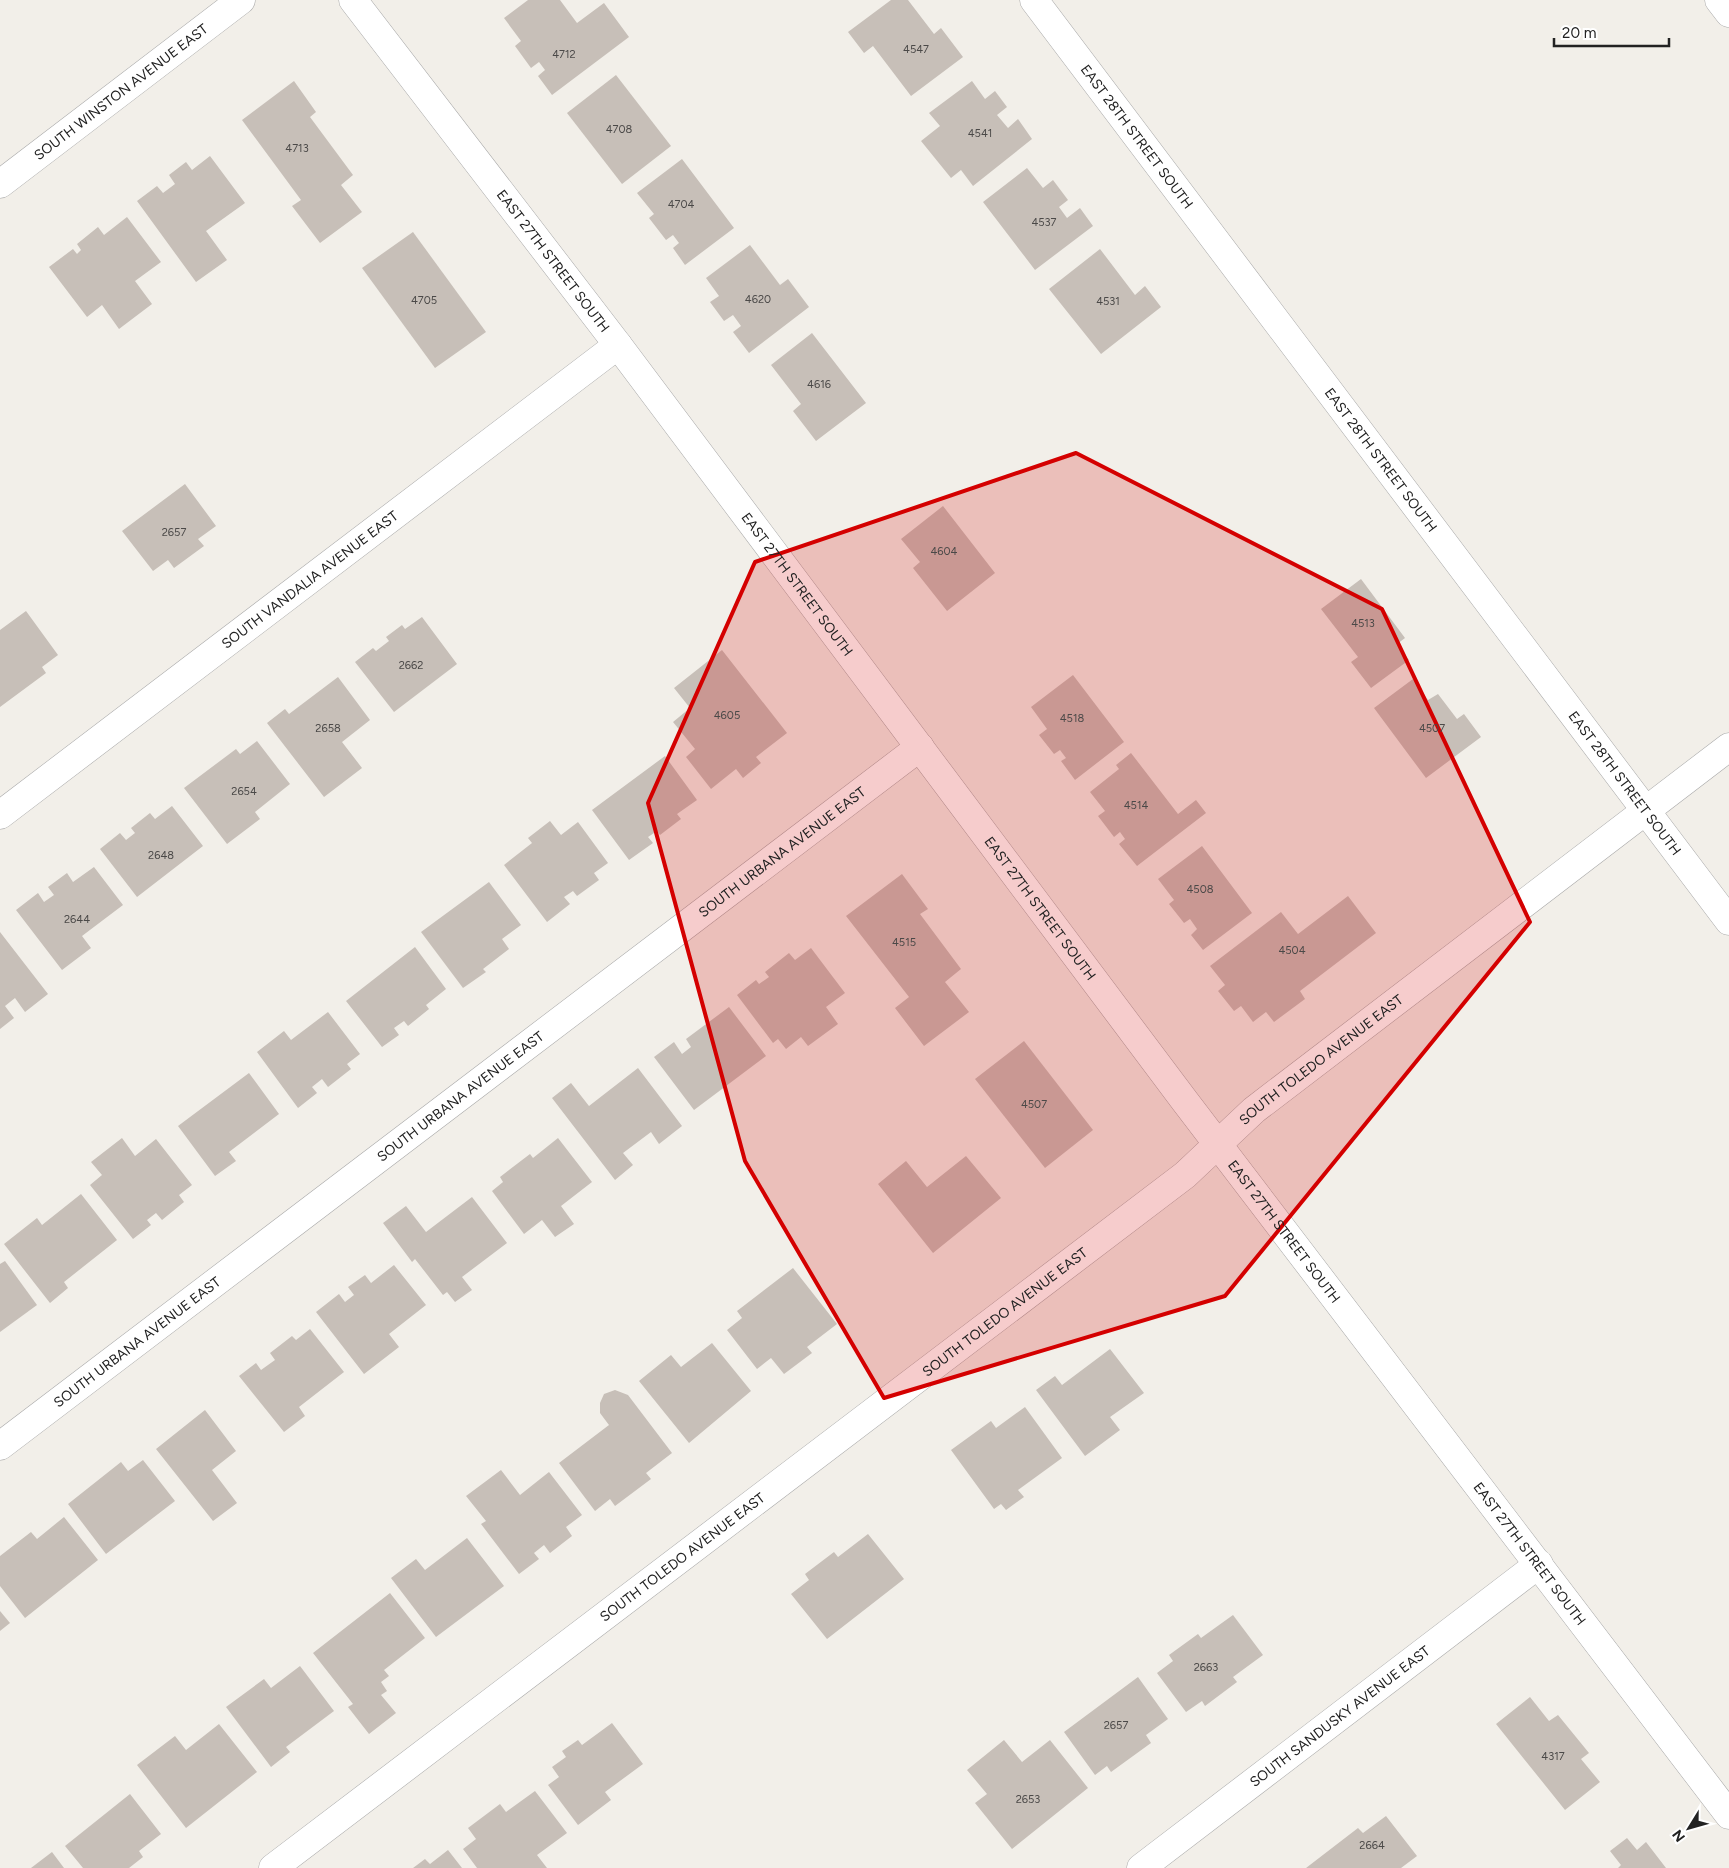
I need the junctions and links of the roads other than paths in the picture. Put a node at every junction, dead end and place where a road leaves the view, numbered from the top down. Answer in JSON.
{"nodes":[{"id":1,"x":242,"y":0,"type":"edge"},
{"id":2,"x":353,"y":0,"type":"edge"},
{"id":3,"x":1034,"y":0,"type":"edge"},
{"id":4,"x":1719,"y":0,"type":"edge"},
{"id":5,"x":1729,"y":14,"type":"edge"},
{"id":6,"x":0,"y":184,"type":"edge"},
{"id":7,"x":618,"y":345,"type":"junction"},
{"id":8,"x":920,"y":747,"type":"junction"},
{"id":9,"x":1729,"y":747,"type":"edge"},
{"id":10,"x":1645,"y":810,"type":"junction"},
{"id":11,"x":0,"y":815,"type":"edge"},
{"id":12,"x":1729,"y":921,"type":"edge"},
{"id":13,"x":1218,"y":1144,"type":"junction"},
{"id":14,"x":0,"y":1446,"type":"edge"},
{"id":15,"x":1539,"y":1564,"type":"junction"},
{"id":16,"x":1729,"y":1815,"type":"edge"},
{"id":17,"x":273,"y":1868,"type":"edge"},
{"id":18,"x":1141,"y":1868,"type":"edge"}],
"edges":[{"from":1,"to":6,"type":"street","name":"SOUTH WINSTON AVENUE EAST"},
{"from":2,"to":7,"type":"street","name":"EAST 27TH STREET SOUTH"},
{"from":3,"to":10,"type":"street","name":"EAST 28TH STREET SOUTH"},
{"from":4,"to":5,"type":"street"},
{"from":7,"to":8,"type":"street","name":"EAST 27TH STREET SOUTH"},
{"from":7,"to":11,"type":"street","name":"SOUTH VANDALIA AVENUE EAST"},
{"from":8,"to":13,"type":"street","name":"EAST 27TH STREET SOUTH"},
{"from":8,"to":14,"type":"street","name":"SOUTH URBANA AVENUE EAST"},
{"from":9,"to":10,"type":"street","name":"SOUTH TOLEDO AVENUE EAST"},
{"from":10,"to":12,"type":"street","name":"EAST 28TH STREET SOUTH"},
{"from":10,"to":13,"type":"street","name":"SOUTH TOLEDO AVENUE EAST"},
{"from":13,"to":15,"type":"street","name":"EAST 27TH STREET SOUTH"},
{"from":13,"to":17,"type":"street","name":"SOUTH TOLEDO AVENUE EAST"},
{"from":15,"to":16,"type":"street","name":"EAST 27TH STREET SOUTH"},
{"from":15,"to":18,"type":"street","name":"SOUTH SANDUSKY AVENUE EAST"}]}
